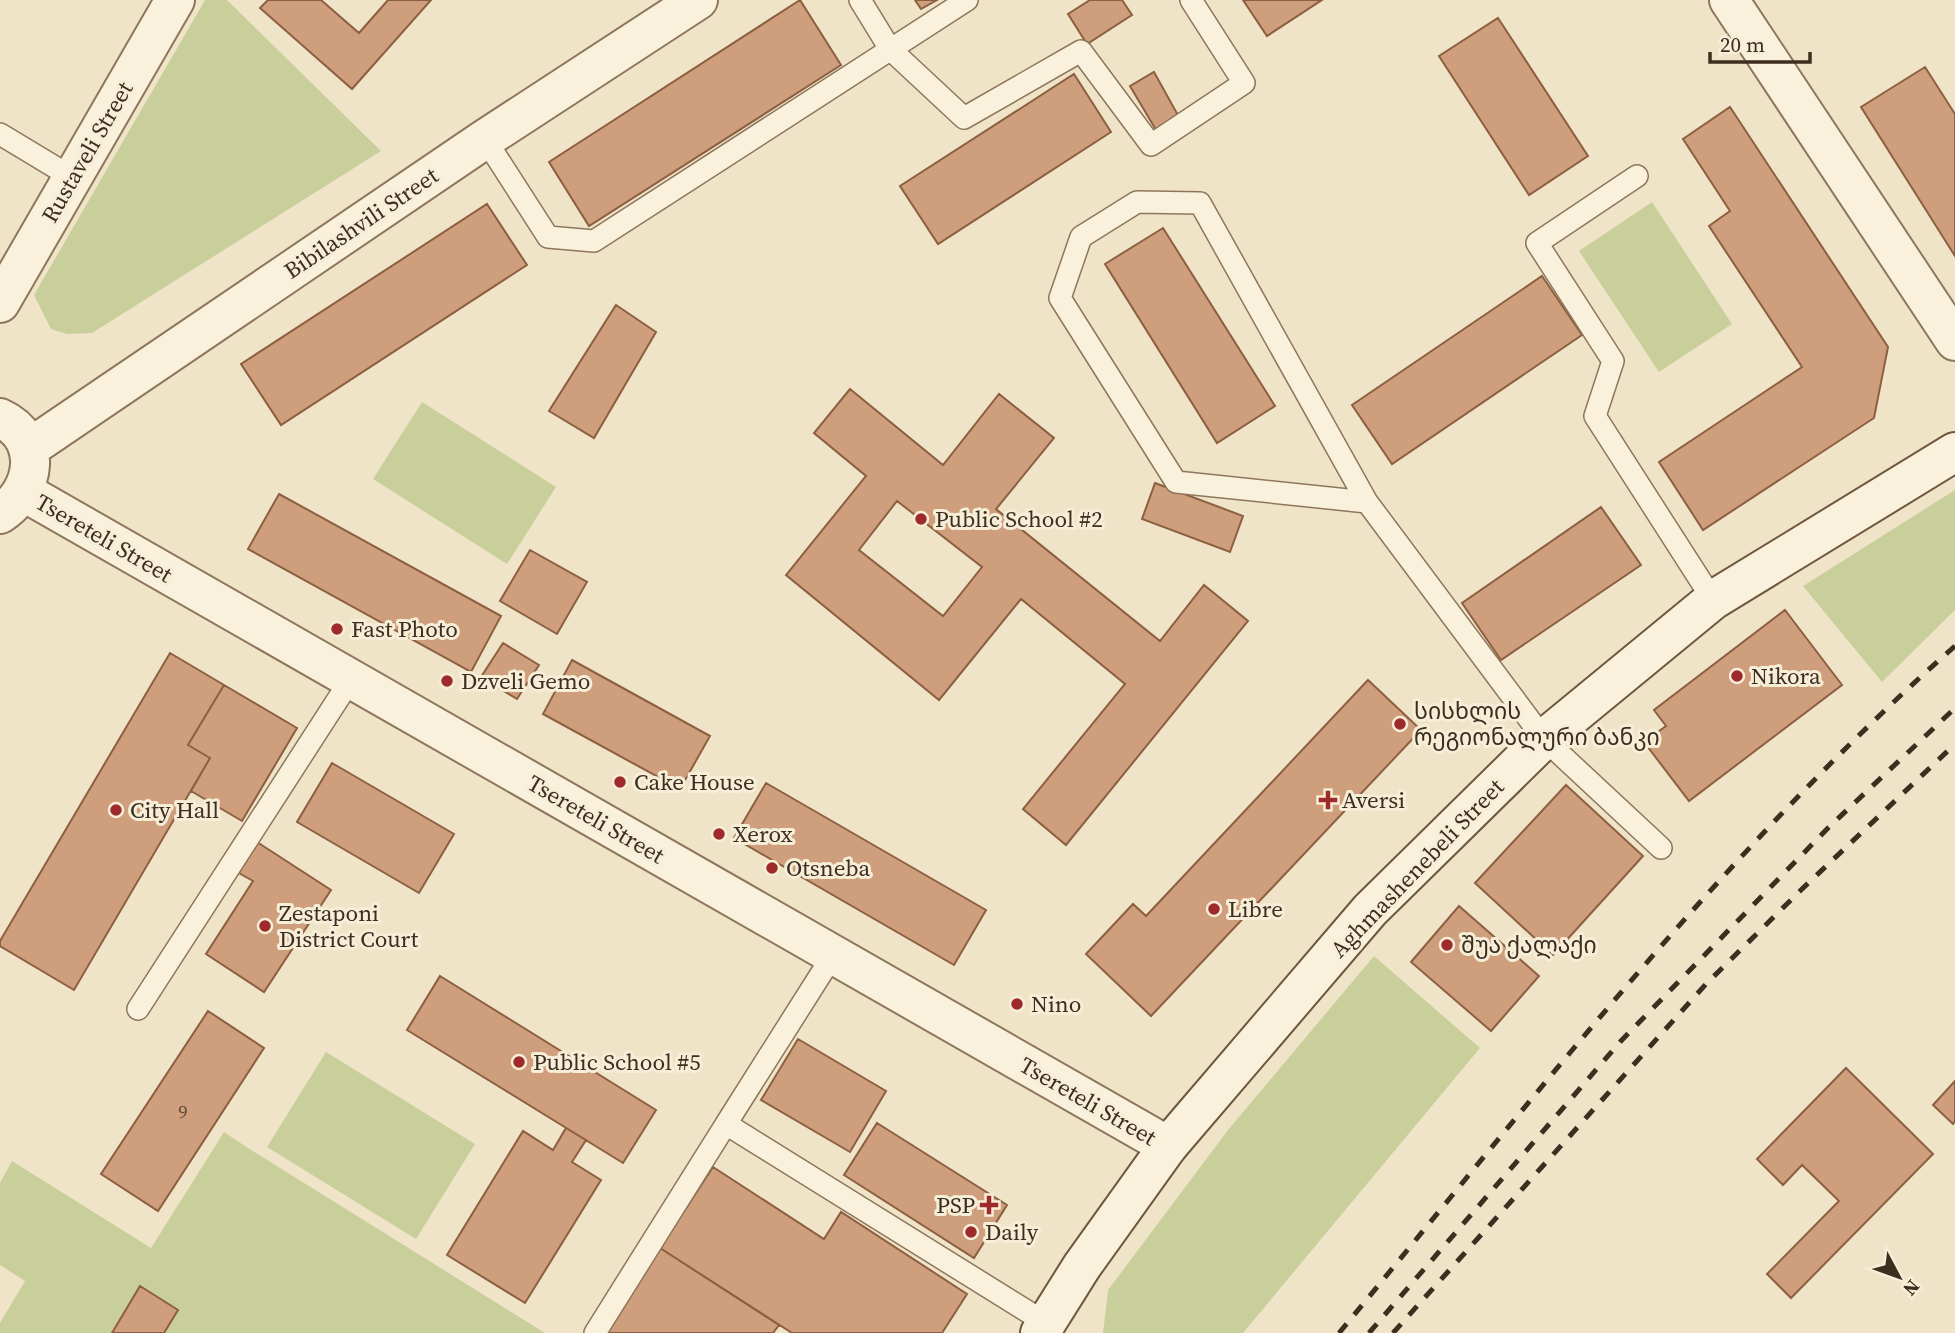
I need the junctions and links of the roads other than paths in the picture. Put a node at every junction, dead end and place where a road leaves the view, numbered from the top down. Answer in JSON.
{"nodes":[{"id":1,"x":174,"y":0,"type":"edge"},
{"id":2,"x":698,"y":0,"type":"edge"},
{"id":3,"x":860,"y":0,"type":"edge"},
{"id":4,"x":967,"y":0,"type":"edge"},
{"id":5,"x":1191,"y":0,"type":"edge"},
{"id":6,"x":1729,"y":0,"type":"edge"},
{"id":7,"x":890,"y":49,"type":"junction"},
{"id":8,"x":0,"y":134,"type":"edge"},
{"id":9,"x":485,"y":139,"type":"junction"},
{"id":10,"x":1637,"y":176,"type":"dead end"},
{"id":11,"x":72,"y":178,"type":"junction"},
{"id":12,"x":0,"y":303,"type":"edge"},
{"id":13,"x":1955,"y":341,"type":"edge"},
{"id":14,"x":0,"y":418,"type":"edge"},
{"id":15,"x":28,"y":449,"type":"junction"},
{"id":16,"x":1955,"y":452,"type":"edge"},
{"id":17,"x":1367,"y":502,"type":"junction"},
{"id":18,"x":12,"y":503,"type":"edge"},
{"id":19,"x":1713,"y":600,"type":"junction"},
{"id":20,"x":351,"y":680,"type":"junction"},
{"id":21,"x":1544,"y":739,"type":"junction"},
{"id":22,"x":1661,"y":848,"type":"dead end"},
{"id":23,"x":833,"y":955,"type":"junction"},
{"id":24,"x":138,"y":1009,"type":"dead end"},
{"id":25,"x":726,"y":1124,"type":"junction"},
{"id":26,"x":1168,"y":1146,"type":"junction"},
{"id":27,"x":1043,"y":1328,"type":"edge"},
{"id":28,"x":594,"y":1333,"type":"edge"}],
"edges":[{"from":1,"to":11,"type":"street","name":"Rustaveli Street"},
{"from":2,"to":9,"type":"street","name":"Bibilashvili Street"},
{"from":3,"to":7,"type":"lane"},
{"from":4,"to":7,"type":"lane"},
{"from":5,"to":7,"type":"lane"},
{"from":6,"to":13,"type":"street"},
{"from":7,"to":9,"type":"lane"},
{"from":8,"to":11,"type":"lane"},
{"from":9,"to":15,"type":"street","name":"Bibilashvili Street"},
{"from":10,"to":19,"type":"lane"},
{"from":11,"to":12,"type":"street","name":"Rustaveli Street"},
{"from":14,"to":15,"type":"street"},
{"from":15,"to":18,"type":"street"},
{"from":16,"to":19,"type":"street","name":"Aghmashenebeli Street"},
{"from":17,"to":17,"type":"lane"},
{"from":17,"to":21,"type":"lane"},
{"from":18,"to":20,"type":"street","name":"Tsereteli Street"},
{"from":19,"to":21,"type":"street","name":"Aghmashenebeli Street"},
{"from":20,"to":23,"type":"street","name":"Tsereteli Street"},
{"from":20,"to":24,"type":"lane"},
{"from":21,"to":22,"type":"lane"},
{"from":21,"to":26,"type":"street","name":"Aghmashenebeli Street"},
{"from":23,"to":25,"type":"lane"},
{"from":23,"to":26,"type":"street","name":"Tsereteli Street"},
{"from":25,"to":27,"type":"lane"},
{"from":25,"to":28,"type":"lane"},
{"from":26,"to":27,"type":"street","name":"Aghmashenebeli Street"}]}
